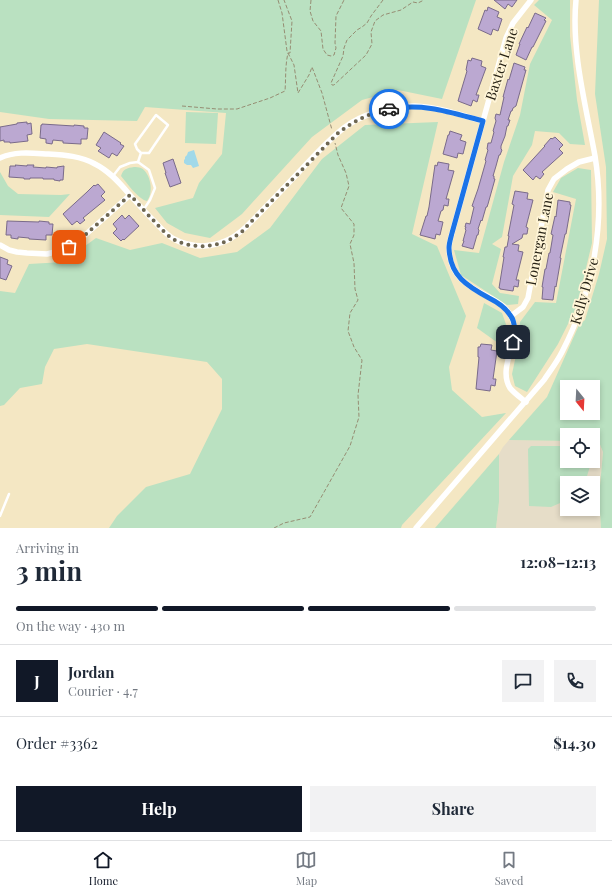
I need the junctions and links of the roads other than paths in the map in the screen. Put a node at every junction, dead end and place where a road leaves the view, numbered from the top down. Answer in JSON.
{"nodes":[{"id":1,"x":531,"y":0,"type":"edge"},
{"id":2,"x":576,"y":0,"type":"edge"},
{"id":3,"x":483,"y":121,"type":"junction"},
{"id":4,"x":141,"y":154,"type":"junction"},
{"id":5,"x":0,"y":158,"type":"edge"},
{"id":6,"x":595,"y":158,"type":"junction"},
{"id":7,"x":138,"y":162,"type":"junction"},
{"id":8,"x":113,"y":176,"type":"junction"},
{"id":9,"x":130,"y":195,"type":"junction"},
{"id":10,"x":143,"y":210,"type":"junction"},
{"id":11,"x":0,"y":245,"type":"edge"},
{"id":12,"x":511,"y":316,"type":"junction"},
{"id":13,"x":526,"y":402,"type":"junction"},
{"id":14,"x":9,"y":494,"type":"dead end"},
{"id":15,"x":0,"y":516,"type":"edge"},
{"id":16,"x":416,"y":528,"type":"edge"}],
"edges":[{"from":1,"to":3,"type":"street","name":"Baxter Lane"},
{"from":2,"to":6,"type":"street","name":"Kelly Drive"},
{"from":3,"to":10,"type":"street"},
{"from":3,"to":12,"type":"street","name":"Baxter Lane"},
{"from":4,"to":4,"type":"lane"},
{"from":4,"to":7,"type":"lane"},
{"from":5,"to":8,"type":"street"},
{"from":6,"to":12,"type":"street","name":"Lonergan Lane"},
{"from":6,"to":13,"type":"street","name":"Kelly Drive"},
{"from":7,"to":8,"type":"lane"},
{"from":7,"to":10,"type":"lane"},
{"from":8,"to":9,"type":"street"},
{"from":9,"to":10,"type":"street"},
{"from":9,"to":11,"type":"street"},
{"from":12,"to":13,"type":"street"},
{"from":13,"to":16,"type":"street","name":"Kelly Drive"},
{"from":14,"to":15,"type":"lane"}]}
